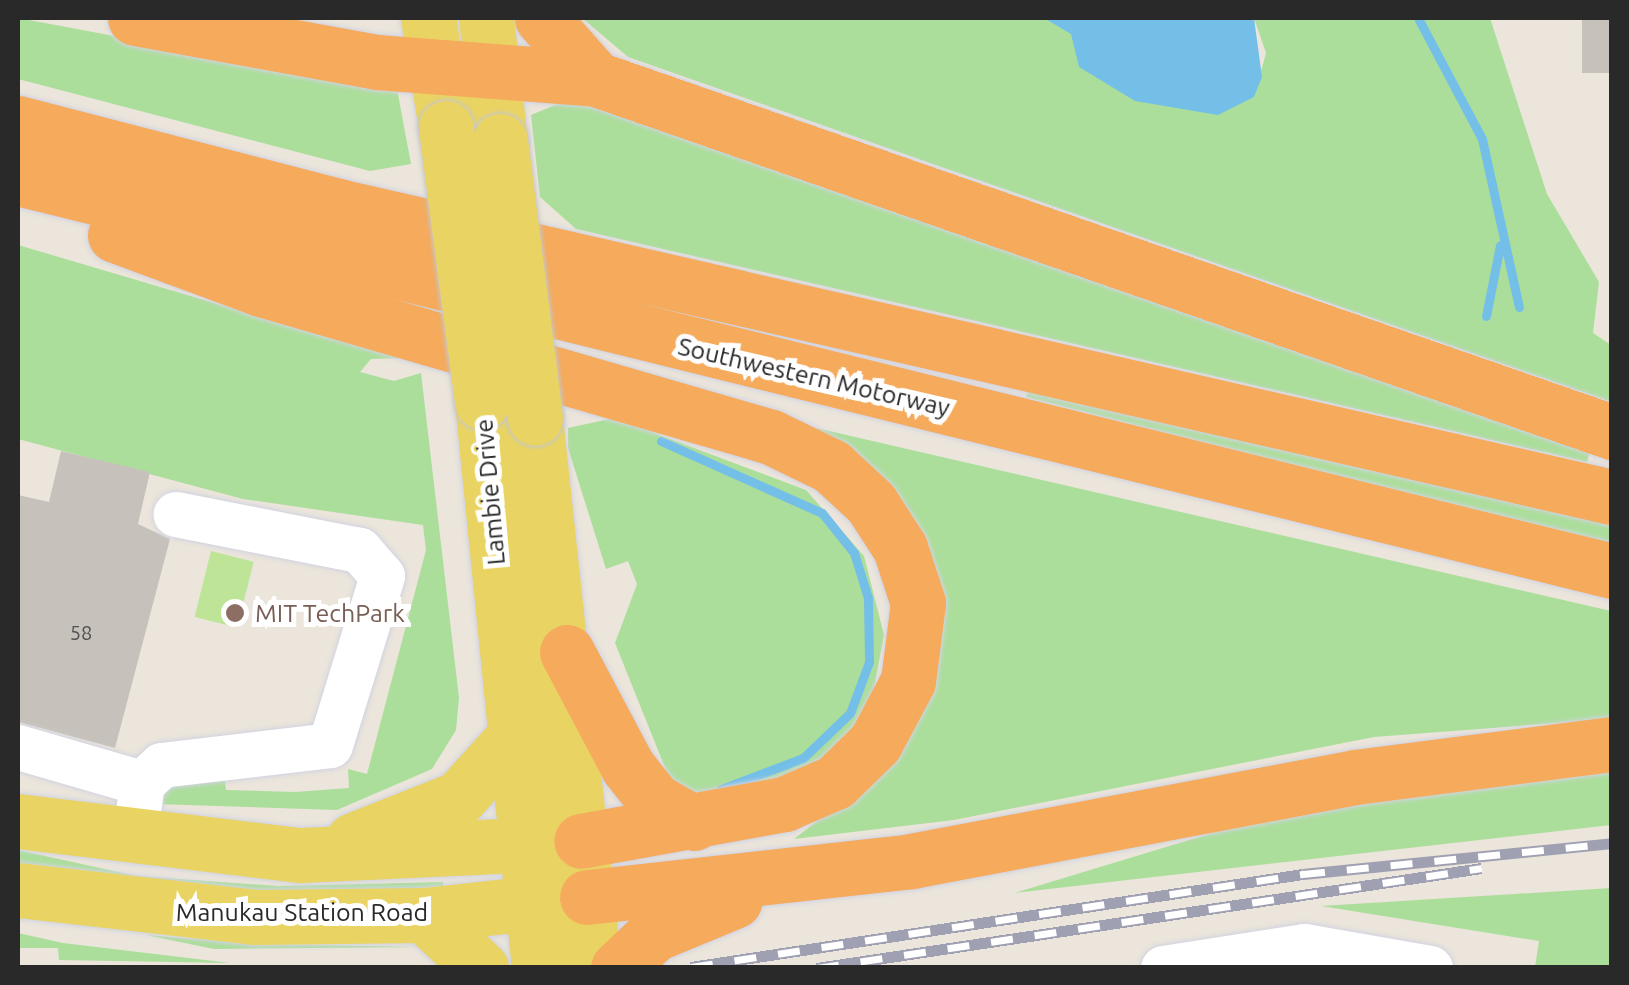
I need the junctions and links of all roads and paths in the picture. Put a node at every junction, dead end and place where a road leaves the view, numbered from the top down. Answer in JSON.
{"nodes":[{"id":1,"x":135,"y":18,"type":"edge"},
{"id":2,"x":486,"y":18,"type":"edge"},
{"id":3,"x":542,"y":18,"type":"edge"},
{"id":4,"x":432,"y":42,"type":"edge"},
{"id":5,"x":491,"y":72,"type":"junction"},
{"id":6,"x":596,"y":79,"type":"junction"},
{"id":7,"x":18,"y":124,"type":"edge"},
{"id":8,"x":18,"y":178,"type":"edge"},
{"id":9,"x":18,"y":199,"type":"edge"},
{"id":10,"x":1612,"y":432,"type":"edge"},
{"id":11,"x":1612,"y":497,"type":"edge"},
{"id":12,"x":176,"y":514,"type":"dead end"},
{"id":13,"x":1612,"y":571,"type":"edge"},
{"id":14,"x":567,"y":652,"type":"junction"},
{"id":15,"x":513,"y":738,"type":"junction"},
{"id":16,"x":1612,"y":744,"type":"edge"},
{"id":17,"x":18,"y":747,"type":"edge"},
{"id":18,"x":142,"y":783,"type":"junction"},
{"id":19,"x":18,"y":821,"type":"edge"},
{"id":20,"x":694,"y":824,"type":"junction"},
{"id":21,"x":134,"y":840,"type":"junction"},
{"id":22,"x":581,"y":841,"type":"junction"},
{"id":23,"x":525,"y":848,"type":"junction"},
{"id":24,"x":301,"y":855,"type":"junction"},
{"id":25,"x":781,"y":876,"type":"junction"},
{"id":26,"x":18,"y":890,"type":"edge"},
{"id":27,"x":588,"y":897,"type":"junction"},
{"id":28,"x":532,"y":905,"type":"junction"},
{"id":29,"x":424,"y":914,"type":"junction"},
{"id":30,"x":481,"y":968,"type":"edge"},
{"id":31,"x":540,"y":968,"type":"edge"},
{"id":32,"x":594,"y":968,"type":"edge"},
{"id":33,"x":618,"y":968,"type":"edge"},
{"id":34,"x":1163,"y":968,"type":"edge"},
{"id":35,"x":1430,"y":968,"type":"edge"}],
"edges":[{"from":1,"to":4,"type":"highway"},
{"from":2,"to":5,"type":"main road","name":"Lambie Drive"},
{"from":3,"to":6,"type":"highway"},
{"from":4,"to":5,"type":"highway"},
{"from":4,"to":15,"type":"main road","name":"Lambie Drive","bridge":true},
{"from":5,"to":6,"type":"highway"},
{"from":5,"to":14,"type":"main road","name":"Lambie Drive","bridge":true},
{"from":6,"to":10,"type":"highway"},
{"from":7,"to":11,"type":"highway"},
{"from":8,"to":13,"type":"highway","name":"Southwestern Motorway"},
{"from":9,"to":20,"type":"highway"},
{"from":12,"to":18,"type":"lane"},
{"from":14,"to":20,"type":"highway"},
{"from":14,"to":22,"type":"main road","name":"Lambie Drive"},
{"from":15,"to":23,"type":"main road","name":"Lambie Drive"},
{"from":15,"to":24,"type":"main road"},
{"from":16,"to":25,"type":"highway"},
{"from":17,"to":18,"type":"lane"},
{"from":18,"to":21,"type":"lane"},
{"from":19,"to":21,"type":"main road"},
{"from":20,"to":22,"type":"highway"},
{"from":21,"to":24,"type":"main road"},
{"from":22,"to":23,"type":"main road"},
{"from":22,"to":27,"type":"main road","name":"Lambie Drive"},
{"from":23,"to":24,"type":"main road"},
{"from":23,"to":28,"type":"main road","name":"Lambie Drive"},
{"from":25,"to":27,"type":"highway"},
{"from":25,"to":33,"type":"highway"},
{"from":26,"to":29,"type":"main road","name":"Manukau Station Road"},
{"from":27,"to":28,"type":"main road","name":"Manukau Station Road"},
{"from":27,"to":32,"type":"main road","name":"Lambie Drive"},
{"from":28,"to":29,"type":"main road","name":"Manukau Station Road"},
{"from":28,"to":31,"type":"main road","name":"Lambie Drive"},
{"from":29,"to":30,"type":"main road"},
{"from":34,"to":35,"type":"lane"}]}
